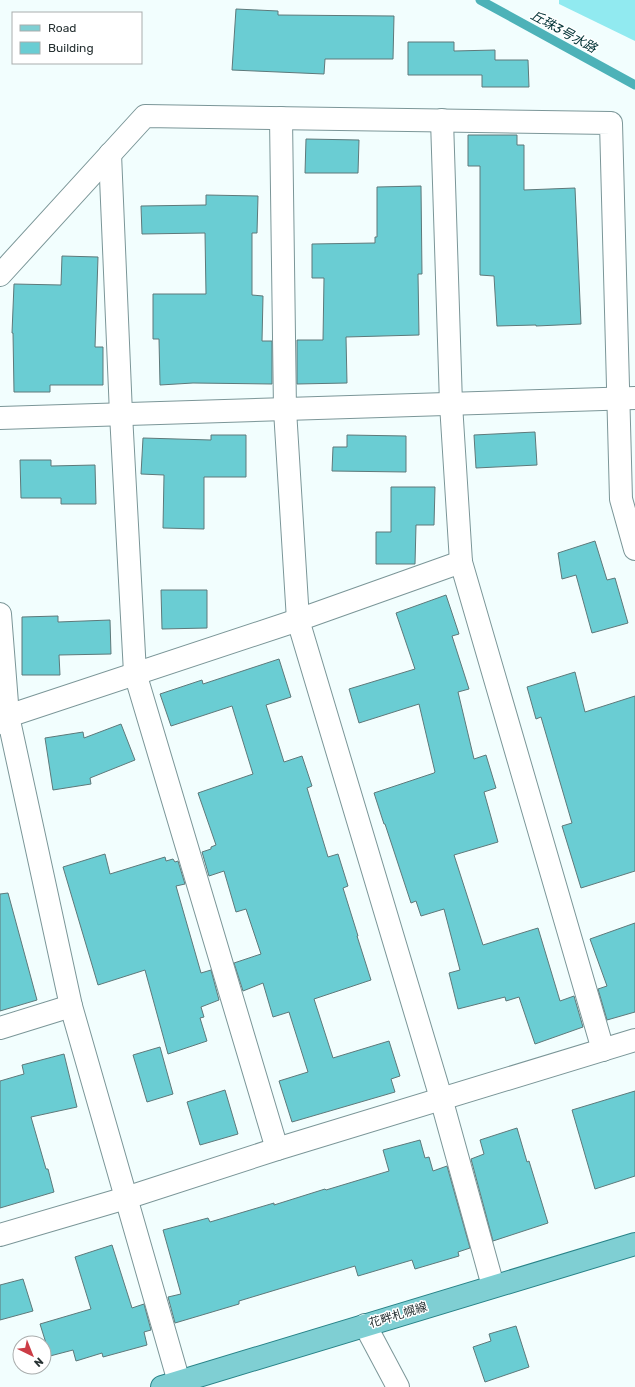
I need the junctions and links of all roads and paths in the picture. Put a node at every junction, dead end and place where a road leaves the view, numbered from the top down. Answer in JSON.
{"nodes":[{"id":1,"x":281,"y":118,"type":"junction"},
{"id":2,"x":442,"y":120,"type":"junction"},
{"id":3,"x":110,"y":154,"type":"junction"},
{"id":4,"x":0,"y":275,"type":"edge"},
{"id":5,"x":626,"y":399,"type":"edge"},
{"id":6,"x":451,"y":404,"type":"junction"},
{"id":7,"x":284,"y":410,"type":"junction"},
{"id":8,"x":121,"y":414,"type":"junction"},
{"id":9,"x":0,"y":418,"type":"edge"},
{"id":10,"x":635,"y":549,"type":"edge"},
{"id":11,"x":461,"y":562,"type":"junction"},
{"id":12,"x":0,"y":614,"type":"edge"},
{"id":13,"x":298,"y":620,"type":"junction"},
{"id":14,"x":135,"y":673,"type":"junction"},
{"id":15,"x":4,"y":719,"type":"edge"},
{"id":16,"x":71,"y":1006,"type":"junction"},
{"id":17,"x":0,"y":1028,"type":"edge"},
{"id":18,"x":635,"y":1040,"type":"edge"},
{"id":19,"x":603,"y":1050,"type":"junction"},
{"id":20,"x":441,"y":1098,"type":"junction"},
{"id":21,"x":277,"y":1149,"type":"junction"},
{"id":22,"x":126,"y":1198,"type":"junction"},
{"id":23,"x":0,"y":1235,"type":"edge"},
{"id":24,"x":635,"y":1244,"type":"edge"},
{"id":25,"x":493,"y":1286,"type":"junction"},
{"id":26,"x":365,"y":1325,"type":"junction"},
{"id":27,"x":171,"y":1384,"type":"edge"},
{"id":28,"x":398,"y":1387,"type":"edge"}],
"edges":[{"from":1,"to":2,"type":"street"},
{"from":1,"to":3,"type":"street"},
{"from":1,"to":7,"type":"street"},
{"from":2,"to":5,"type":"street"},
{"from":2,"to":6,"type":"street"},
{"from":3,"to":4,"type":"street"},
{"from":3,"to":8,"type":"street"},
{"from":5,"to":6,"type":"street"},
{"from":5,"to":10,"type":"street"},
{"from":6,"to":7,"type":"street"},
{"from":6,"to":11,"type":"street"},
{"from":7,"to":8,"type":"street"},
{"from":7,"to":13,"type":"street"},
{"from":8,"to":9,"type":"street"},
{"from":8,"to":14,"type":"street"},
{"from":11,"to":13,"type":"street"},
{"from":11,"to":19,"type":"street"},
{"from":12,"to":15,"type":"street"},
{"from":13,"to":14,"type":"street"},
{"from":13,"to":20,"type":"street"},
{"from":14,"to":15,"type":"street"},
{"from":14,"to":21,"type":"street"},
{"from":15,"to":16,"type":"street"},
{"from":16,"to":17,"type":"street"},
{"from":16,"to":22,"type":"street"},
{"from":18,"to":19,"type":"street"},
{"from":19,"to":20,"type":"street"},
{"from":20,"to":21,"type":"street"},
{"from":20,"to":25,"type":"street"},
{"from":21,"to":22,"type":"street"},
{"from":22,"to":23,"type":"street"},
{"from":22,"to":27,"type":"street"},
{"from":24,"to":25,"type":"main road","name":"花畔札幌線"},
{"from":25,"to":26,"type":"main road","name":"花畔札幌線"},
{"from":26,"to":27,"type":"main road","name":"花畔札幌線"},
{"from":26,"to":28,"type":"street"}]}
